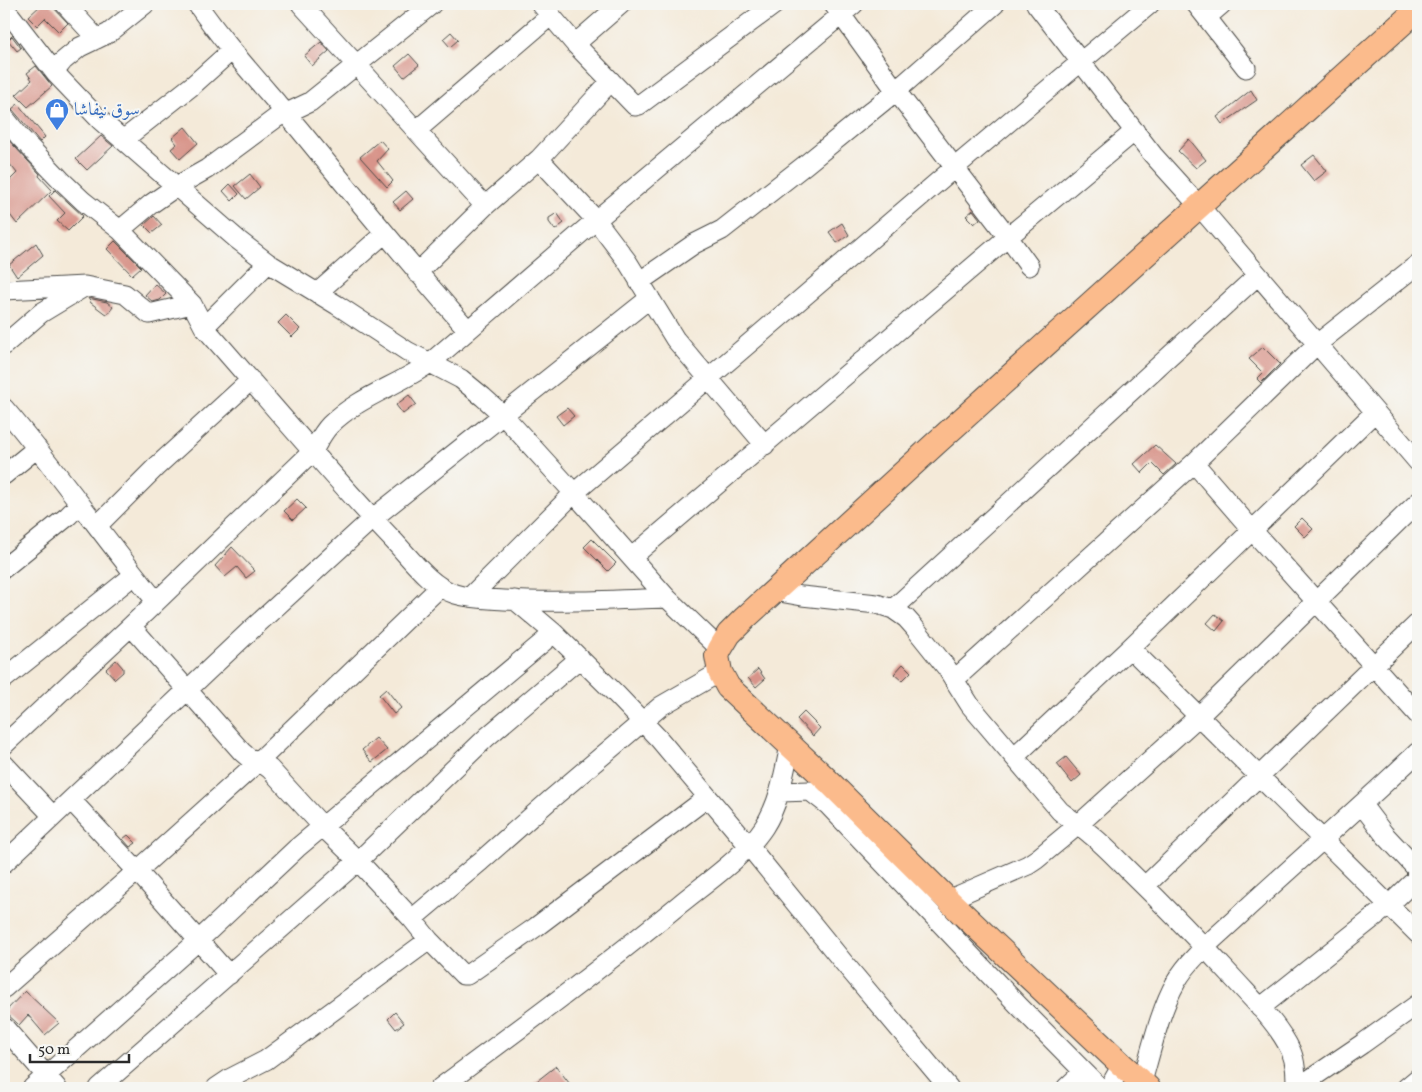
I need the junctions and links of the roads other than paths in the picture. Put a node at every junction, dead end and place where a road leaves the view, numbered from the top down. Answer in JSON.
{"nodes":[{"id":1,"x":65,"y":4,"type":"edge"},
{"id":2,"x":145,"y":4,"type":"edge"},
{"id":3,"x":197,"y":4,"type":"edge"},
{"id":4,"x":301,"y":4,"type":"edge"},
{"id":5,"x":621,"y":4,"type":"edge"},
{"id":6,"x":776,"y":4,"type":"edge"},
{"id":7,"x":995,"y":4,"type":"edge"},
{"id":8,"x":1036,"y":4,"type":"edge"},
{"id":9,"x":1150,"y":4,"type":"edge"},
{"id":10,"x":1222,"y":4,"type":"edge"},
{"id":11,"x":425,"y":6,"type":"edge"},
{"id":12,"x":842,"y":7,"type":"edge"},
{"id":13,"x":1418,"y":9,"type":"edge"},
{"id":14,"x":13,"y":10,"type":"edge"},
{"id":15,"x":546,"y":10,"type":"edge"},
{"id":16,"x":1201,"y":10,"type":"edge"},
{"id":17,"x":97,"y":39,"type":"junction"},
{"id":18,"x":576,"y":44,"type":"junction"},
{"id":19,"x":232,"y":50,"type":"junction"},
{"id":20,"x":1082,"y":62,"type":"junction"},
{"id":21,"x":356,"y":63,"type":"junction"},
{"id":22,"x":1246,"y":68,"type":"dead end"},
{"id":23,"x":55,"y":71,"type":"junction"},
{"id":24,"x":611,"y":81,"type":"junction"},
{"id":25,"x":896,"y":91,"type":"junction"},
{"id":26,"x":285,"y":113,"type":"junction"},
{"id":27,"x":4,"y":117,"type":"edge"},
{"id":28,"x":416,"y":130,"type":"junction"},
{"id":29,"x":1135,"y":131,"type":"junction"},
{"id":30,"x":123,"y":140,"type":"junction"},
{"id":31,"x":540,"y":159,"type":"junction"},
{"id":32,"x":954,"y":168,"type":"junction"},
{"id":33,"x":177,"y":186,"type":"junction"},
{"id":34,"x":485,"y":206,"type":"junction"},
{"id":35,"x":1200,"y":207,"type":"junction"},
{"id":36,"x":596,"y":220,"type":"junction"},
{"id":37,"x":120,"y":230,"type":"junction"},
{"id":38,"x":385,"y":233,"type":"junction"},
{"id":39,"x":1008,"y":237,"type":"junction"},
{"id":40,"x":268,"y":263,"type":"junction"},
{"id":41,"x":1418,"y":264,"type":"edge"},
{"id":42,"x":1029,"y":266,"type":"dead end"},
{"id":43,"x":417,"y":273,"type":"junction"},
{"id":44,"x":1258,"y":275,"type":"junction"},
{"id":45,"x":639,"y":282,"type":"junction"},
{"id":46,"x":85,"y":286,"type":"junction"},
{"id":47,"x":4,"y":290,"type":"edge"},
{"id":48,"x":317,"y":293,"type":"junction"},
{"id":49,"x":650,"y":298,"type":"junction"},
{"id":50,"x":192,"y":304,"type":"junction"},
{"id":51,"x":204,"y":327,"type":"junction"},
{"id":52,"x":468,"y":330,"type":"junction"},
{"id":53,"x":1317,"y":344,"type":"junction"},
{"id":54,"x":4,"y":345,"type":"edge"},
{"id":55,"x":430,"y":364,"type":"junction"},
{"id":56,"x":709,"y":379,"type":"junction"},
{"id":57,"x":251,"y":380,"type":"junction"},
{"id":58,"x":4,"y":408,"type":"edge"},
{"id":59,"x":1375,"y":412,"type":"junction"},
{"id":60,"x":502,"y":415,"type":"junction"},
{"id":61,"x":765,"y":445,"type":"junction"},
{"id":62,"x":38,"y":448,"type":"junction"},
{"id":63,"x":313,"y":451,"type":"junction"},
{"id":64,"x":1418,"y":462,"type":"edge"},
{"id":65,"x":1194,"y":463,"type":"junction"},
{"id":66,"x":4,"y":475,"type":"edge"},
{"id":67,"x":574,"y":493,"type":"junction"},
{"id":68,"x":1418,"y":502,"type":"edge"},
{"id":69,"x":80,"y":504,"type":"junction"},
{"id":70,"x":372,"y":519,"type":"junction"},
{"id":71,"x":97,"y":526,"type":"junction"},
{"id":72,"x":1252,"y":530,"type":"junction"},
{"id":73,"x":632,"y":557,"type":"junction"},
{"id":74,"x":4,"y":568,"type":"edge"},
{"id":75,"x":134,"y":575,"type":"junction"},
{"id":76,"x":440,"y":587,"type":"junction"},
{"id":77,"x":774,"y":591,"type":"junction"},
{"id":78,"x":470,"y":597,"type":"junction"},
{"id":79,"x":667,"y":598,"type":"junction"},
{"id":80,"x":515,"y":600,"type":"junction"},
{"id":81,"x":156,"y":601,"type":"junction"},
{"id":82,"x":1316,"y":601,"type":"junction"},
{"id":83,"x":892,"y":609,"type":"junction"},
{"id":84,"x":1418,"y":623,"type":"edge"},
{"id":85,"x":131,"y":626,"type":"junction"},
{"id":86,"x":554,"y":633,"type":"junction"},
{"id":87,"x":1130,"y":648,"type":"junction"},
{"id":88,"x":580,"y":658,"type":"junction"},
{"id":89,"x":720,"y":660,"type":"junction"},
{"id":90,"x":1374,"y":665,"type":"junction"},
{"id":91,"x":4,"y":679,"type":"edge"},
{"id":92,"x":954,"y":680,"type":"junction"},
{"id":93,"x":188,"y":690,"type":"junction"},
{"id":94,"x":1418,"y":714,"type":"edge"},
{"id":95,"x":1199,"y":716,"type":"junction"},
{"id":96,"x":643,"y":721,"type":"junction"},
{"id":97,"x":7,"y":736,"type":"edge"},
{"id":98,"x":790,"y":745,"type":"junction"},
{"id":99,"x":1418,"y":752,"type":"edge"},
{"id":100,"x":1014,"y":757,"type":"junction"},
{"id":101,"x":259,"y":761,"type":"junction"},
{"id":102,"x":4,"y":764,"type":"edge"},
{"id":103,"x":1259,"y":776,"type":"junction"},
{"id":104,"x":781,"y":792,"type":"junction"},
{"id":105,"x":708,"y":797,"type":"junction"},
{"id":106,"x":71,"y":800,"type":"junction"},
{"id":107,"x":1362,"y":805,"type":"junction"},
{"id":108,"x":54,"y":816,"type":"junction"},
{"id":109,"x":1078,"y":825,"type":"junction"},
{"id":110,"x":323,"y":827,"type":"junction"},
{"id":111,"x":1323,"y":839,"type":"junction"},
{"id":112,"x":749,"y":846,"type":"junction"},
{"id":113,"x":358,"y":861,"type":"junction"},
{"id":114,"x":4,"y":863,"type":"edge"},
{"id":115,"x":137,"y":871,"type":"junction"},
{"id":116,"x":1145,"y":886,"type":"junction"},
{"id":117,"x":948,"y":900,"type":"junction"},
{"id":118,"x":1388,"y":906,"type":"junction"},
{"id":119,"x":412,"y":919,"type":"junction"},
{"id":120,"x":1418,"y":934,"type":"edge"},
{"id":121,"x":199,"y":940,"type":"junction"},
{"id":122,"x":429,"y":940,"type":"junction"},
{"id":123,"x":1205,"y":948,"type":"junction"},
{"id":124,"x":229,"y":975,"type":"junction"},
{"id":125,"x":4,"y":988,"type":"edge"},
{"id":126,"x":1418,"y":1004,"type":"edge"},
{"id":127,"x":1260,"y":1008,"type":"junction"},
{"id":128,"x":4,"y":1027,"type":"edge"},
{"id":129,"x":1122,"y":1065,"type":"junction"},
{"id":130,"x":1084,"y":1072,"type":"junction"},
{"id":131,"x":1418,"y":1078,"type":"edge"},
{"id":132,"x":52,"y":1082,"type":"edge"},
{"id":133,"x":1145,"y":1085,"type":"edge"},
{"id":134,"x":32,"y":1088,"type":"edge"},
{"id":135,"x":99,"y":1088,"type":"edge"},
{"id":136,"x":216,"y":1088,"type":"edge"},
{"id":137,"x":440,"y":1088,"type":"edge"},
{"id":138,"x":949,"y":1088,"type":"edge"},
{"id":139,"x":1066,"y":1088,"type":"edge"},
{"id":140,"x":1100,"y":1088,"type":"edge"},
{"id":141,"x":1109,"y":1088,"type":"edge"},
{"id":142,"x":1297,"y":1088,"type":"edge"},
{"id":143,"x":1406,"y":1088,"type":"edge"}],
"edges":[{"from":1,"to":17,"type":"street"},
{"from":2,"to":17,"type":"street"},
{"from":3,"to":19,"type":"street"},
{"from":4,"to":21,"type":"street"},
{"from":5,"to":18,"type":"street"},
{"from":6,"to":24,"type":"street"},
{"from":7,"to":25,"type":"street"},
{"from":8,"to":20,"type":"street"},
{"from":9,"to":20,"type":"street"},
{"from":10,"to":16,"type":"street"},
{"from":11,"to":21,"type":"street"},
{"from":12,"to":25,"type":"street"},
{"from":12,"to":36,"type":"street"},
{"from":13,"to":35,"type":"main road"},
{"from":14,"to":23,"type":"street"},
{"from":15,"to":18,"type":"street"},
{"from":15,"to":28,"type":"street"},
{"from":16,"to":22,"type":"street"},
{"from":17,"to":23,"type":"street"},
{"from":18,"to":24,"type":"street"},
{"from":19,"to":26,"type":"street"},
{"from":19,"to":30,"type":"street"},
{"from":20,"to":29,"type":"street"},
{"from":20,"to":32,"type":"street"},
{"from":21,"to":26,"type":"street"},
{"from":21,"to":28,"type":"street"},
{"from":23,"to":30,"type":"street"},
{"from":24,"to":31,"type":"street"},
{"from":25,"to":32,"type":"street"},
{"from":25,"to":45,"type":"street"},
{"from":26,"to":33,"type":"street"},
{"from":26,"to":38,"type":"street"},
{"from":27,"to":37,"type":"street"},
{"from":28,"to":34,"type":"street"},
{"from":29,"to":35,"type":"street"},
{"from":29,"to":39,"type":"street"},
{"from":30,"to":33,"type":"street"},
{"from":31,"to":34,"type":"street"},
{"from":31,"to":36,"type":"street"},
{"from":32,"to":39,"type":"street"},
{"from":32,"to":56,"type":"street"},
{"from":33,"to":37,"type":"street"},
{"from":33,"to":40,"type":"street"},
{"from":34,"to":43,"type":"street"},
{"from":35,"to":44,"type":"street"},
{"from":35,"to":77,"type":"main road"},
{"from":36,"to":45,"type":"street"},
{"from":36,"to":52,"type":"street"},
{"from":37,"to":50,"type":"street"},
{"from":38,"to":43,"type":"street"},
{"from":38,"to":48,"type":"street"},
{"from":39,"to":42,"type":"street"},
{"from":39,"to":61,"type":"street"},
{"from":40,"to":48,"type":"street"},
{"from":40,"to":51,"type":"street"},
{"from":41,"to":53,"type":"street"},
{"from":43,"to":52,"type":"street"},
{"from":44,"to":53,"type":"street"},
{"from":44,"to":83,"type":"street"},
{"from":45,"to":49,"type":"street"},
{"from":46,"to":47,"type":"street"},
{"from":46,"to":50,"type":"street"},
{"from":46,"to":54,"type":"street"},
{"from":48,"to":55,"type":"street"},
{"from":49,"to":56,"type":"street"},
{"from":49,"to":60,"type":"street"},
{"from":50,"to":51,"type":"street"},
{"from":51,"to":57,"type":"street"},
{"from":52,"to":55,"type":"street"},
{"from":53,"to":59,"type":"street"},
{"from":53,"to":65,"type":"street"},
{"from":55,"to":60,"type":"street"},
{"from":55,"to":63,"type":"street"},
{"from":56,"to":61,"type":"street"},
{"from":56,"to":67,"type":"street"},
{"from":57,"to":63,"type":"street"},
{"from":57,"to":71,"type":"street"},
{"from":58,"to":62,"type":"street"},
{"from":59,"to":64,"type":"street"},
{"from":59,"to":72,"type":"street"},
{"from":60,"to":67,"type":"street"},
{"from":60,"to":70,"type":"street"},
{"from":61,"to":73,"type":"street"},
{"from":62,"to":66,"type":"street"},
{"from":62,"to":69,"type":"street"},
{"from":63,"to":70,"type":"street"},
{"from":63,"to":81,"type":"street"},
{"from":65,"to":72,"type":"street"},
{"from":65,"to":92,"type":"street"},
{"from":67,"to":73,"type":"street"},
{"from":67,"to":78,"type":"street"},
{"from":68,"to":82,"type":"street"},
{"from":69,"to":71,"type":"street"},
{"from":69,"to":74,"type":"street"},
{"from":70,"to":76,"type":"street"},
{"from":70,"to":93,"type":"street"},
{"from":71,"to":75,"type":"street"},
{"from":72,"to":82,"type":"street"},
{"from":72,"to":87,"type":"street"},
{"from":73,"to":79,"type":"street"},
{"from":75,"to":81,"type":"street"},
{"from":75,"to":91,"type":"street"},
{"from":76,"to":78,"type":"street"},
{"from":76,"to":101,"type":"street"},
{"from":77,"to":83,"type":"street"},
{"from":77,"to":89,"type":"main road"},
{"from":78,"to":80,"type":"street"},
{"from":79,"to":80,"type":"street"},
{"from":79,"to":89,"type":"street"},
{"from":80,"to":86,"type":"street"},
{"from":81,"to":85,"type":"street"},
{"from":82,"to":90,"type":"street"},
{"from":82,"to":95,"type":"street"},
{"from":83,"to":92,"type":"street"},
{"from":84,"to":90,"type":"street"},
{"from":85,"to":93,"type":"street"},
{"from":85,"to":97,"type":"street"},
{"from":86,"to":88,"type":"street"},
{"from":86,"to":110,"type":"street"},
{"from":87,"to":95,"type":"street"},
{"from":87,"to":100,"type":"street"},
{"from":88,"to":96,"type":"street"},
{"from":88,"to":113,"type":"street"},
{"from":89,"to":96,"type":"street"},
{"from":89,"to":98,"type":"main road"},
{"from":90,"to":94,"type":"street"},
{"from":90,"to":103,"type":"street"},
{"from":92,"to":100,"type":"street"},
{"from":93,"to":101,"type":"street"},
{"from":93,"to":106,"type":"street"},
{"from":95,"to":103,"type":"street"},
{"from":95,"to":109,"type":"street"},
{"from":96,"to":105,"type":"street"},
{"from":96,"to":119,"type":"street"},
{"from":98,"to":104,"type":"street"},
{"from":98,"to":117,"type":"main road"},
{"from":99,"to":107,"type":"street"},
{"from":100,"to":109,"type":"street"},
{"from":101,"to":110,"type":"street"},
{"from":101,"to":115,"type":"street"},
{"from":102,"to":108,"type":"street"},
{"from":103,"to":111,"type":"street"},
{"from":103,"to":116,"type":"street"},
{"from":104,"to":112,"type":"street"},
{"from":104,"to":130,"type":"street"},
{"from":105,"to":112,"type":"street"},
{"from":105,"to":122,"type":"street"},
{"from":106,"to":108,"type":"street"},
{"from":106,"to":115,"type":"street"},
{"from":107,"to":111,"type":"street"},
{"from":107,"to":118,"type":"street"},
{"from":108,"to":114,"type":"street"},
{"from":109,"to":116,"type":"street"},
{"from":109,"to":117,"type":"street"},
{"from":110,"to":113,"type":"street"},
{"from":110,"to":121,"type":"street"},
{"from":111,"to":118,"type":"street"},
{"from":111,"to":123,"type":"street"},
{"from":112,"to":137,"type":"street"},
{"from":112,"to":138,"type":"street"},
{"from":113,"to":119,"type":"street"},
{"from":113,"to":124,"type":"street"},
{"from":115,"to":121,"type":"street"},
{"from":115,"to":125,"type":"street"},
{"from":116,"to":123,"type":"street"},
{"from":117,"to":129,"type":"main road"},
{"from":118,"to":120,"type":"street"},
{"from":118,"to":127,"type":"street"},
{"from":119,"to":122,"type":"street"},
{"from":121,"to":124,"type":"street"},
{"from":121,"to":132,"type":"street"},
{"from":122,"to":136,"type":"street"},
{"from":123,"to":127,"type":"street"},
{"from":123,"to":133,"type":"street"},
{"from":124,"to":135,"type":"street"},
{"from":126,"to":142,"type":"street"},
{"from":127,"to":142,"type":"street"},
{"from":128,"to":132,"type":"street"},
{"from":129,"to":133,"type":"main road"},
{"from":129,"to":141,"type":"street"},
{"from":130,"to":139,"type":"street"},
{"from":130,"to":140,"type":"street"},
{"from":131,"to":143,"type":"street"},
{"from":132,"to":134,"type":"street"}]}
